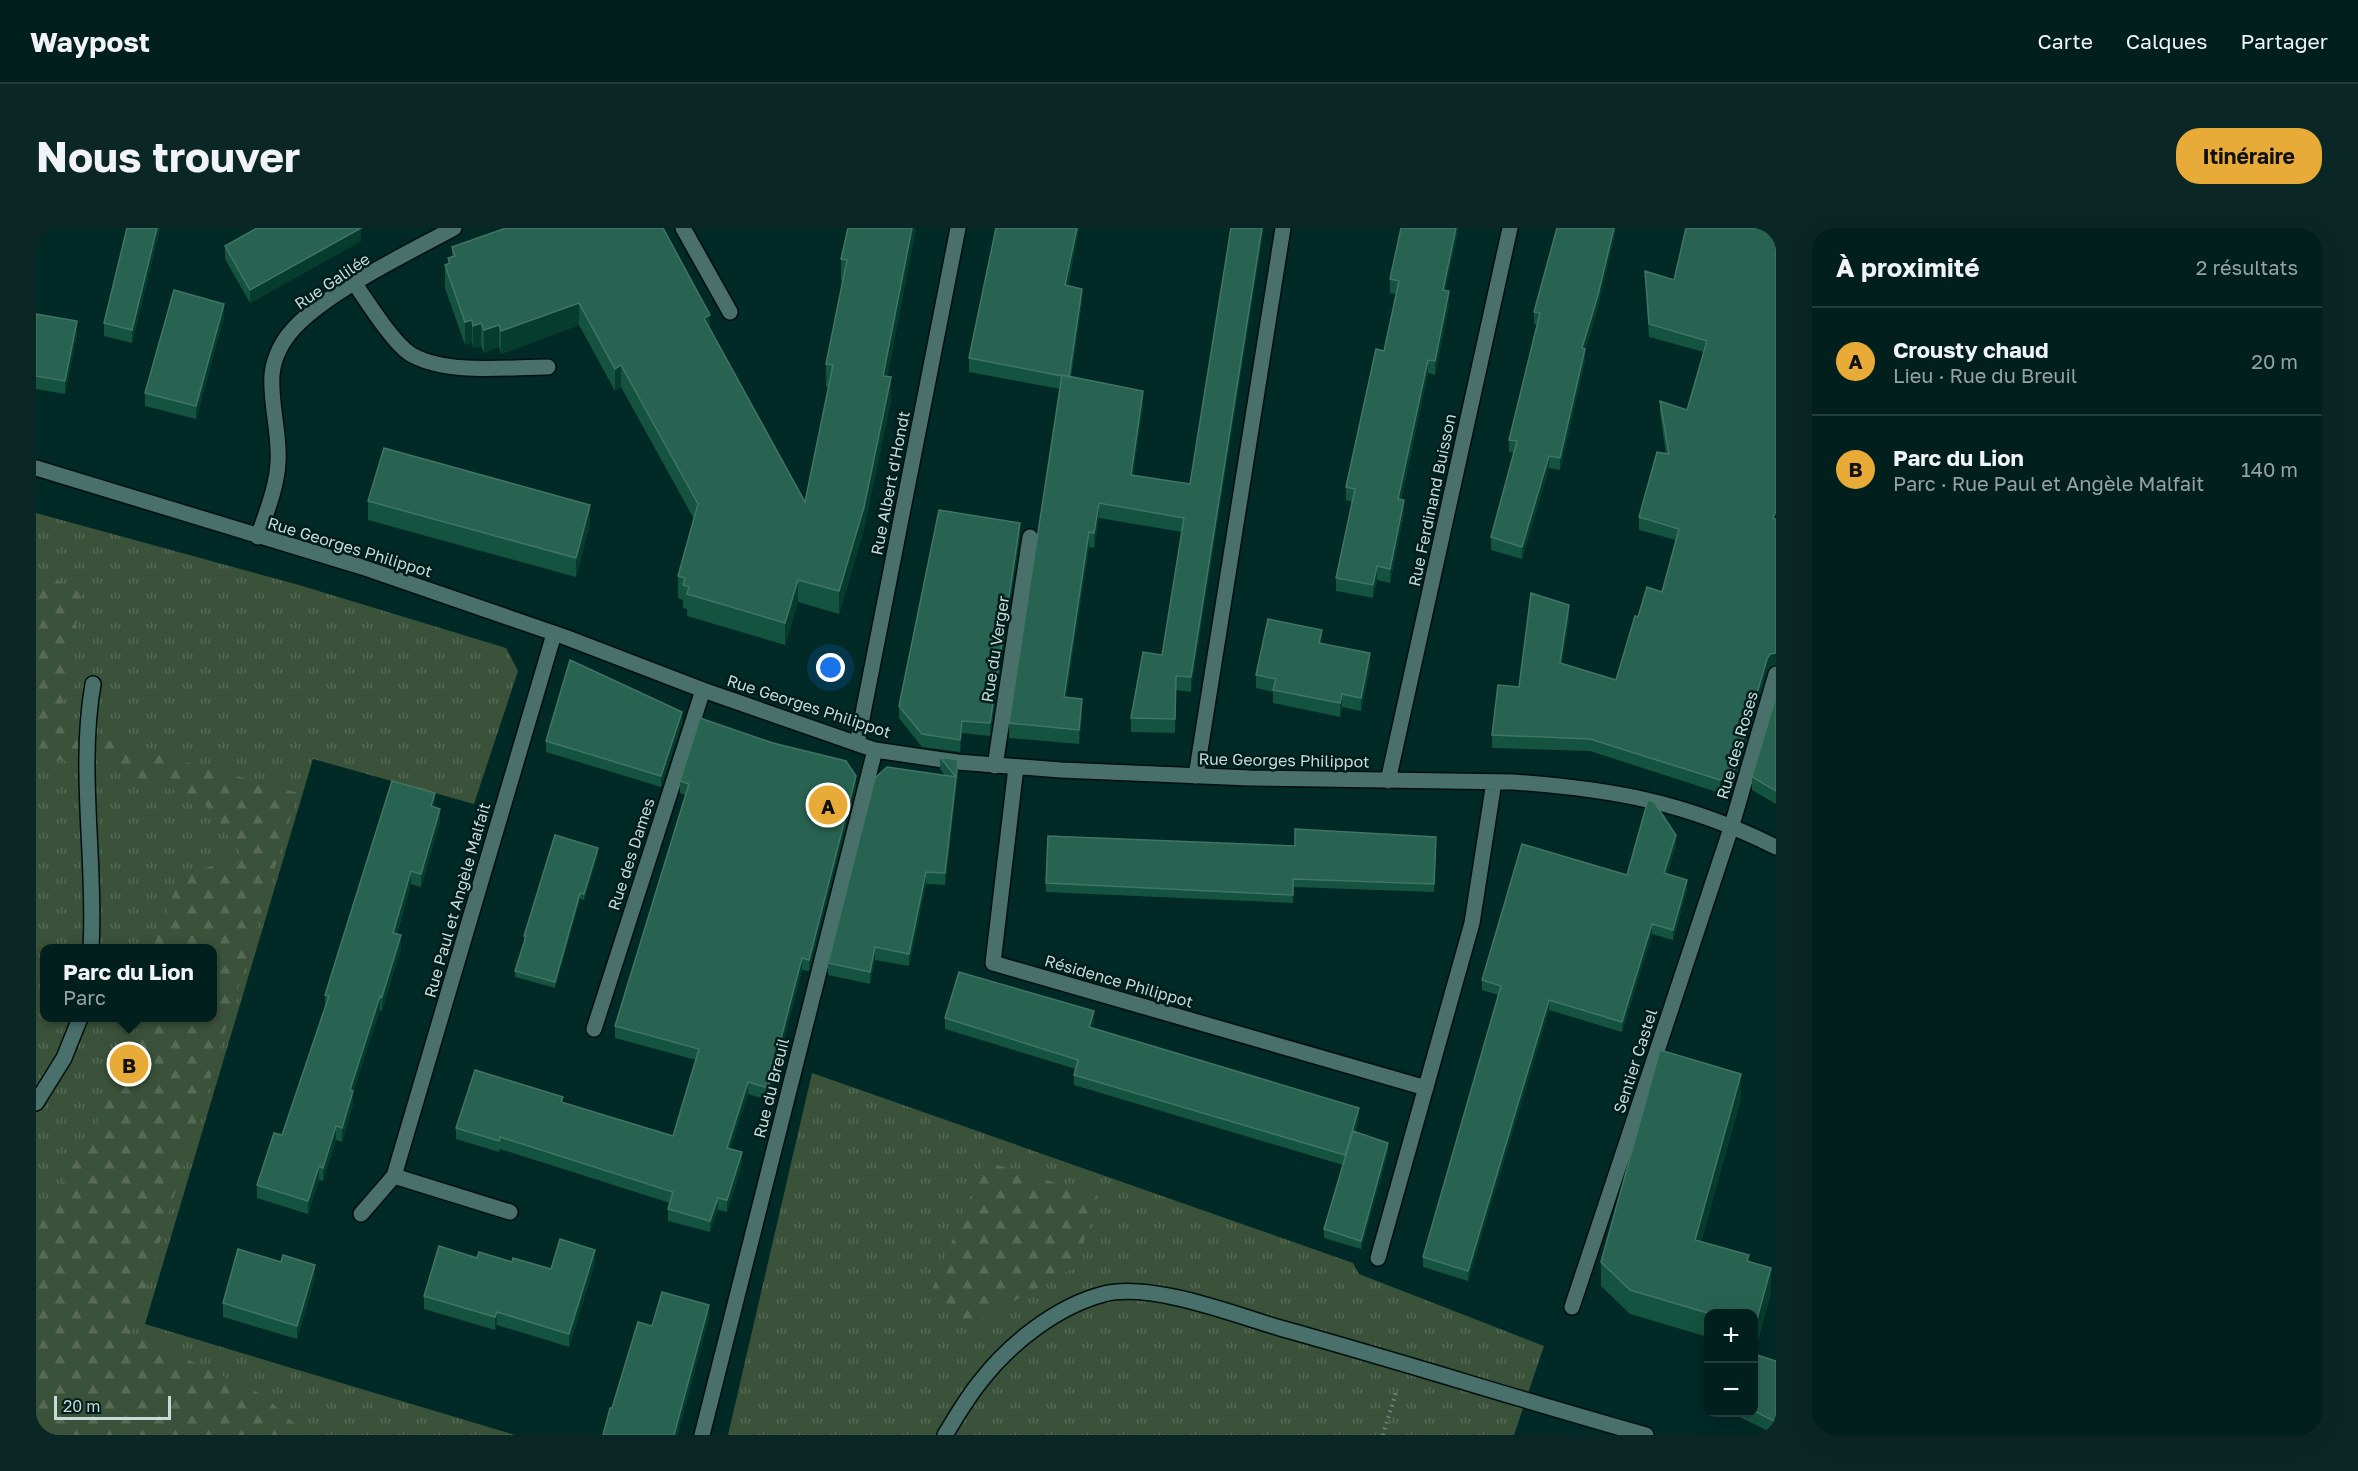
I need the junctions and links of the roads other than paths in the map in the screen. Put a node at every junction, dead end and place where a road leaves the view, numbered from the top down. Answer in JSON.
{"nodes":[{"id":1,"x":454,"y":228,"type":"edge"},
{"id":2,"x":683,"y":228,"type":"edge"},
{"id":3,"x":958,"y":228,"type":"edge"},
{"id":4,"x":1283,"y":228,"type":"edge"},
{"id":5,"x":1510,"y":228,"type":"edge"},
{"id":6,"x":355,"y":284,"type":"junction"},
{"id":7,"x":730,"y":312,"type":"dead end"},
{"id":8,"x":548,"y":367,"type":"dead end"},
{"id":9,"x":36,"y":468,"type":"edge"},
{"id":10,"x":258,"y":537,"type":"junction"},
{"id":11,"x":1030,"y":537,"type":"dead end"},
{"id":12,"x":554,"y":634,"type":"junction"},
{"id":13,"x":1776,"y":674,"type":"edge"},
{"id":14,"x":93,"y":684,"type":"dead end"},
{"id":15,"x":703,"y":690,"type":"junction"},
{"id":16,"x":856,"y":744,"type":"junction"},
{"id":17,"x":875,"y":750,"type":"junction"},
{"id":18,"x":995,"y":766,"type":"junction"},
{"id":19,"x":1016,"y":767,"type":"junction"},
{"id":20,"x":1196,"y":776,"type":"junction"},
{"id":21,"x":1388,"y":781,"type":"junction"},
{"id":22,"x":1494,"y":782,"type":"junction"},
{"id":23,"x":1732,"y":825,"type":"junction"},
{"id":24,"x":1776,"y":846,"type":"edge"},
{"id":25,"x":91,"y":944,"type":"edge"},
{"id":26,"x":78,"y":1022,"type":"edge"},
{"id":27,"x":594,"y":1029,"type":"dead end"},
{"id":28,"x":1426,"y":1088,"type":"junction"},
{"id":29,"x":36,"y":1103,"type":"edge"},
{"id":30,"x":394,"y":1176,"type":"junction"},
{"id":31,"x":510,"y":1212,"type":"dead end"},
{"id":32,"x":361,"y":1214,"type":"dead end"},
{"id":33,"x":1378,"y":1258,"type":"dead end"},
{"id":34,"x":1572,"y":1307,"type":"dead end"},
{"id":35,"x":702,"y":1435,"type":"edge"},
{"id":36,"x":945,"y":1435,"type":"edge"},
{"id":37,"x":1646,"y":1435,"type":"edge"}],
"edges":[{"from":1,"to":6,"type":"street","name":"Rue Galilée"},
{"from":2,"to":7,"type":"street"},
{"from":3,"to":16,"type":"street","name":"Rue Albert d'Hondt"},
{"from":4,"to":20,"type":"street"},
{"from":5,"to":21,"type":"street","name":"Rue Ferdinand Buisson"},
{"from":6,"to":8,"type":"street"},
{"from":6,"to":10,"type":"street","name":"Rue Galilée"},
{"from":9,"to":10,"type":"street","name":"Rue Georges Philippot"},
{"from":10,"to":12,"type":"street","name":"Rue Georges Philippot"},
{"from":11,"to":18,"type":"street","name":"Rue du Verger"},
{"from":12,"to":15,"type":"street","name":"Rue Georges Philippot"},
{"from":12,"to":30,"type":"street","name":"Rue Paul et Angèle Malfait"},
{"from":13,"to":23,"type":"street","name":"Rue des Roses"},
{"from":14,"to":25,"type":"street"},
{"from":15,"to":16,"type":"street","name":"Rue Georges Philippot"},
{"from":15,"to":27,"type":"street","name":"Rue des Dames"},
{"from":16,"to":17,"type":"street","name":"Rue Georges Philippot"},
{"from":17,"to":18,"type":"street","name":"Rue Georges Philippot"},
{"from":17,"to":35,"type":"street","name":"Rue du Breuil"},
{"from":18,"to":19,"type":"street","name":"Rue Georges Philippot"},
{"from":19,"to":20,"type":"street","name":"Rue Georges Philippot"},
{"from":19,"to":28,"type":"street","name":"Résidence Philippot"},
{"from":20,"to":21,"type":"street","name":"Rue Georges Philippot"},
{"from":21,"to":22,"type":"street","name":"Rue Georges Philippot"},
{"from":22,"to":23,"type":"street","name":"Rue Georges Philippot"},
{"from":22,"to":28,"type":"street"},
{"from":23,"to":24,"type":"street","name":"Rue Georges Philippot"},
{"from":23,"to":34,"type":"street","name":"Sentier Castel"},
{"from":26,"to":29,"type":"street"},
{"from":28,"to":33,"type":"street"},
{"from":30,"to":31,"type":"street"},
{"from":30,"to":32,"type":"street","name":"Rue Paul et Angèle Malfait"},
{"from":36,"to":37,"type":"street"}]}
